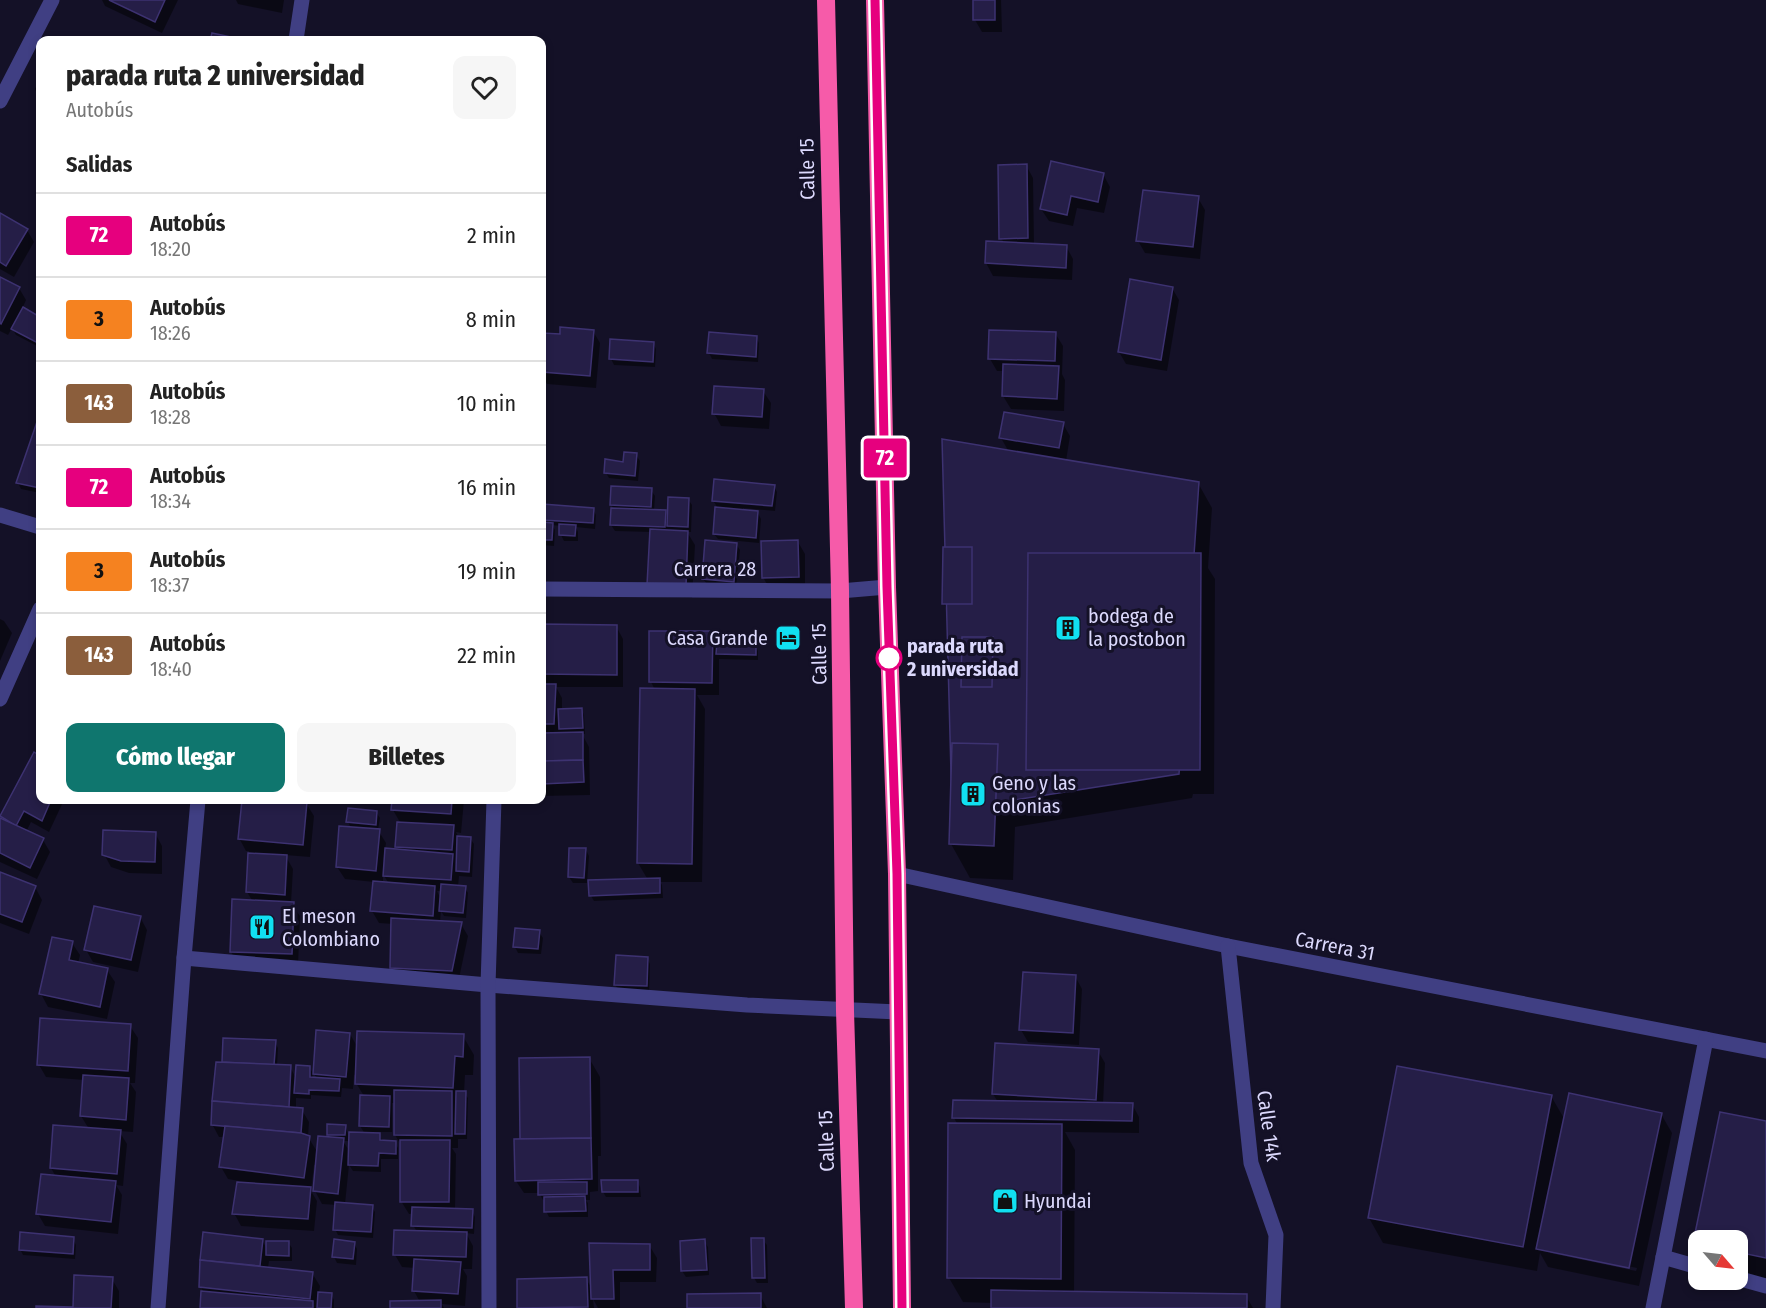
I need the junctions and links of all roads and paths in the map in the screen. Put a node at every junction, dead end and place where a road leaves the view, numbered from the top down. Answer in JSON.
{"nodes":[{"id":1,"x":52,"y":0,"type":"edge"},
{"id":2,"x":302,"y":0,"type":"edge"},
{"id":3,"x":826,"y":0,"type":"edge"},
{"id":4,"x":875,"y":0,"type":"edge"},
{"id":5,"x":297,"y":36,"type":"edge"},
{"id":6,"x":0,"y":101,"type":"edge"},
{"id":7,"x":0,"y":515,"type":"edge"},
{"id":8,"x":36,"y":526,"type":"edge"},
{"id":9,"x":887,"y":587,"type":"junction"},
{"id":10,"x":546,"y":589,"type":"edge"},
{"id":11,"x":840,"y":591,"type":"junction"},
{"id":12,"x":36,"y":618,"type":"edge"},
{"id":13,"x":0,"y":699,"type":"edge"},
{"id":14,"x":198,"y":804,"type":"edge"},
{"id":15,"x":494,"y":804,"type":"edge"},
{"id":16,"x":897,"y":874,"type":"junction"},
{"id":17,"x":1228,"y":946,"type":"junction"},
{"id":18,"x":184,"y":958,"type":"junction"},
{"id":19,"x":488,"y":985,"type":"junction"},
{"id":20,"x":845,"y":1011,"type":"junction"},
{"id":21,"x":898,"y":1012,"type":"junction"},
{"id":22,"x":1706,"y":1039,"type":"junction"},
{"id":23,"x":1766,"y":1051,"type":"edge"},
{"id":24,"x":1663,"y":1257,"type":"junction"},
{"id":25,"x":1688,"y":1264,"type":"edge"},
{"id":26,"x":1748,"y":1281,"type":"edge"},
{"id":27,"x":1766,"y":1286,"type":"edge"},
{"id":28,"x":158,"y":1308,"type":"edge"},
{"id":29,"x":489,"y":1308,"type":"edge"},
{"id":30,"x":854,"y":1308,"type":"edge"},
{"id":31,"x":902,"y":1308,"type":"edge"},
{"id":32,"x":1273,"y":1308,"type":"edge"},
{"id":33,"x":1653,"y":1308,"type":"edge"}],
"edges":[{"from":1,"to":6,"type":"street"},
{"from":2,"to":5,"type":"street"},
{"from":3,"to":11,"type":"highway","name":"Calle 15"},
{"from":4,"to":9,"type":"highway"},
{"from":7,"to":8,"type":"street"},
{"from":9,"to":11,"type":"street","name":"Carrera 28"},
{"from":9,"to":16,"type":"highway"},
{"from":10,"to":11,"type":"street","name":"Carrera 28"},
{"from":11,"to":20,"type":"highway","name":"Calle 15"},
{"from":12,"to":13,"type":"street"},
{"from":14,"to":18,"type":"street"},
{"from":15,"to":19,"type":"street"},
{"from":16,"to":17,"type":"street","name":"Carrera 31"},
{"from":16,"to":21,"type":"highway"},
{"from":17,"to":22,"type":"street","name":"Carrera 31"},
{"from":17,"to":32,"type":"street","name":"Calle 14k"},
{"from":18,"to":19,"type":"street"},
{"from":18,"to":28,"type":"street"},
{"from":19,"to":20,"type":"street"},
{"from":19,"to":29,"type":"street"},
{"from":20,"to":21,"type":"street"},
{"from":20,"to":30,"type":"highway","name":"Calle 15"},
{"from":21,"to":31,"type":"highway"},
{"from":22,"to":23,"type":"street","name":"Carrera 31"},
{"from":22,"to":24,"type":"street"},
{"from":24,"to":25,"type":"street"},
{"from":24,"to":33,"type":"street"},
{"from":26,"to":27,"type":"street"}]}
